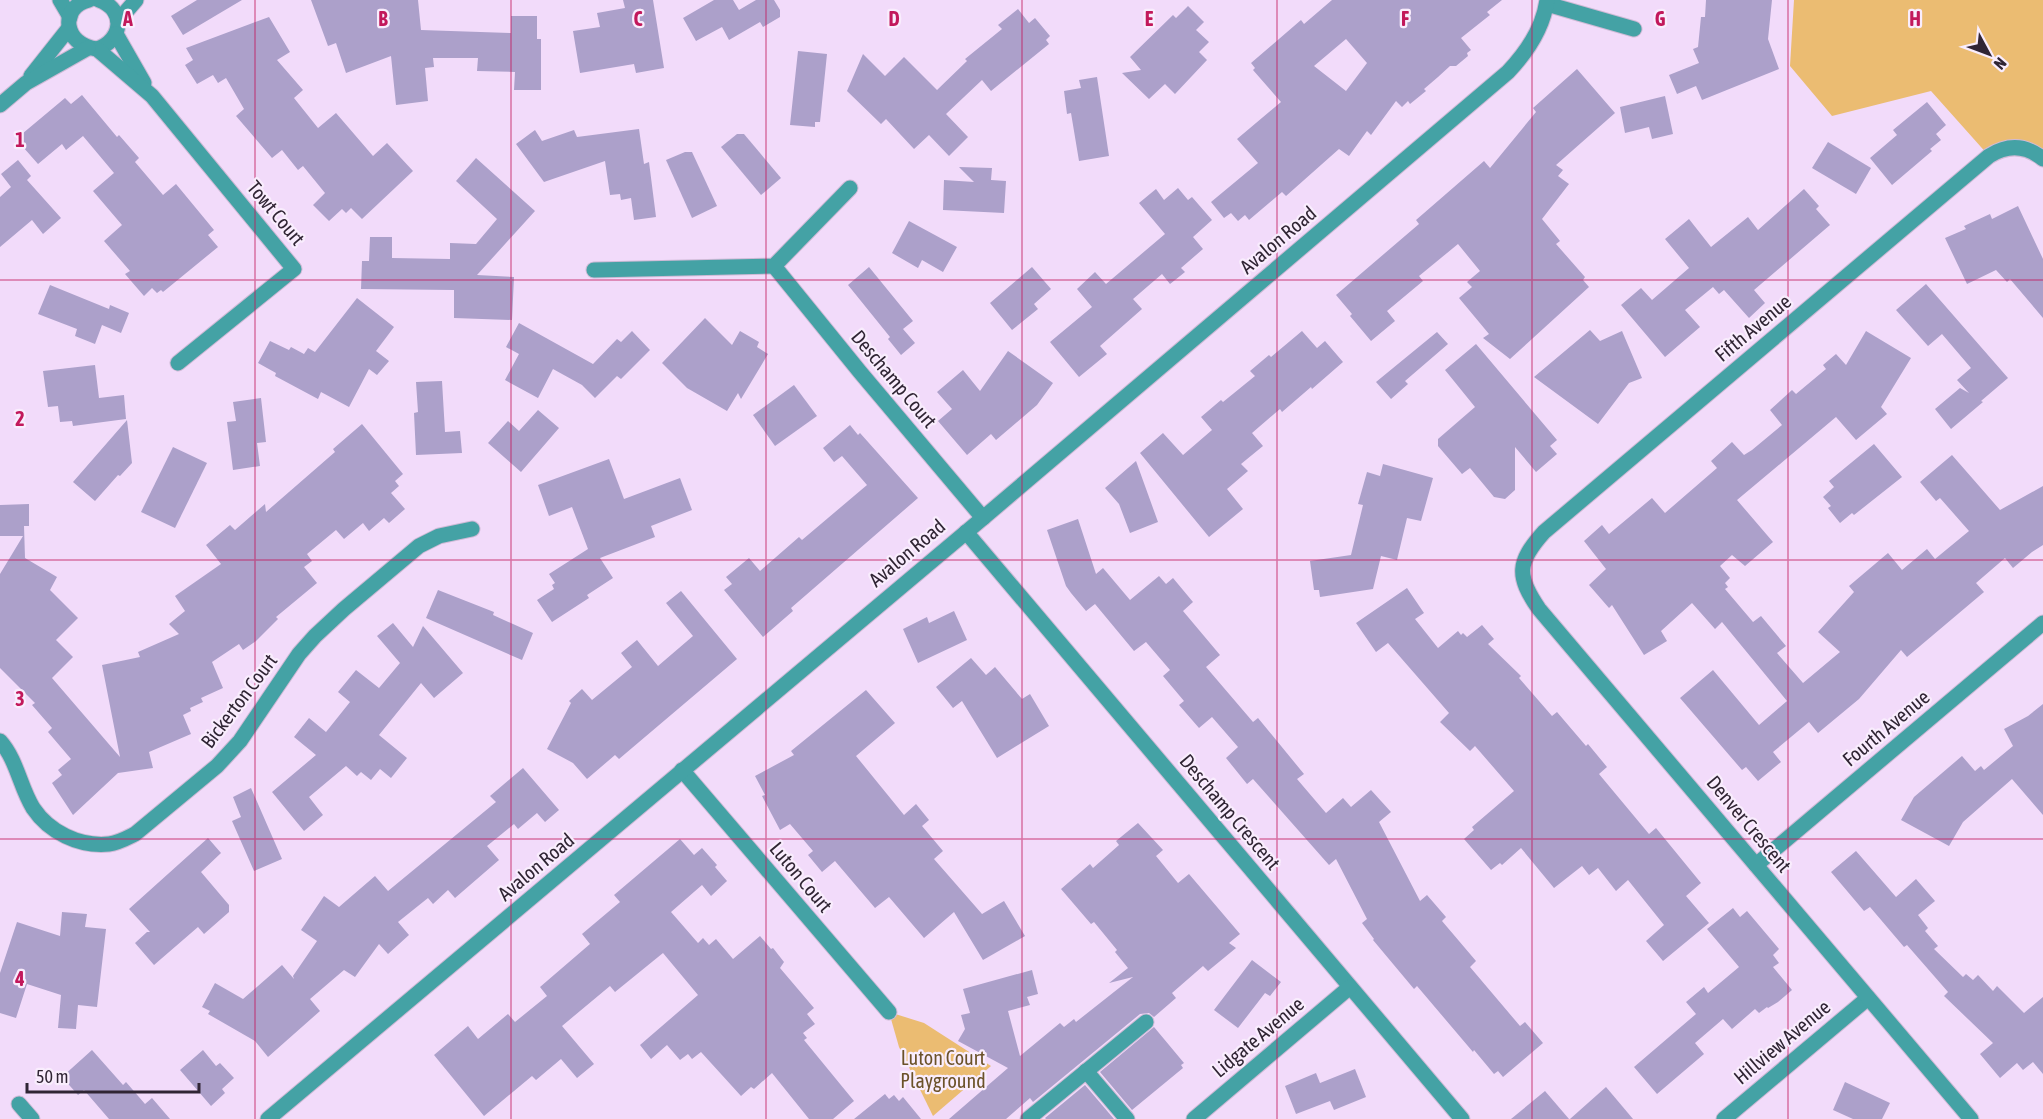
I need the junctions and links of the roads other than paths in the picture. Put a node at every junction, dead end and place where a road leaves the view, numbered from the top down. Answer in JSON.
{"nodes":[{"id":1,"x":60,"y":0,"type":"edge"},
{"id":2,"x":99,"y":0,"type":"edge"},
{"id":3,"x":136,"y":0,"type":"edge"},
{"id":4,"x":1547,"y":2,"type":"edge"},
{"id":5,"x":70,"y":22,"type":"junction"},
{"id":6,"x":117,"y":28,"type":"junction"},
{"id":7,"x":1634,"y":29,"type":"dead end"},
{"id":8,"x":93,"y":49,"type":"junction"},
{"id":9,"x":26,"y":83,"type":"junction"},
{"id":10,"x":152,"y":96,"type":"junction"},
{"id":11,"x":0,"y":105,"type":"edge"},
{"id":12,"x":2043,"y":159,"type":"edge"},
{"id":13,"x":850,"y":188,"type":"dead end"},
{"id":14,"x":774,"y":266,"type":"junction"},
{"id":15,"x":594,"y":270,"type":"dead end"},
{"id":16,"x":178,"y":363,"type":"dead end"},
{"id":17,"x":983,"y":518,"type":"junction"},
{"id":18,"x":472,"y":529,"type":"dead end"},
{"id":19,"x":966,"y":532,"type":"junction"},
{"id":20,"x":1532,"y":546,"type":"joint"},
{"id":21,"x":2043,"y":623,"type":"edge"},
{"id":22,"x":0,"y":741,"type":"edge"},
{"id":23,"x":682,"y":770,"type":"junction"},
{"id":24,"x":1756,"y":865,"type":"junction"},
{"id":25,"x":1350,"y":987,"type":"junction"},
{"id":26,"x":1868,"y":998,"type":"junction"},
{"id":27,"x":889,"y":1012,"type":"dead end"},
{"id":28,"x":1146,"y":1022,"type":"dead end"},
{"id":29,"x":1086,"y":1071,"type":"junction"},
{"id":30,"x":19,"y":1104,"type":"dead end"},
{"id":31,"x":32,"y":1119,"type":"edge"},
{"id":32,"x":268,"y":1119,"type":"edge"},
{"id":33,"x":1028,"y":1119,"type":"edge"},
{"id":34,"x":1127,"y":1119,"type":"edge"},
{"id":35,"x":1194,"y":1119,"type":"edge"},
{"id":36,"x":1462,"y":1119,"type":"edge"},
{"id":37,"x":1724,"y":1119,"type":"edge"},
{"id":38,"x":1971,"y":1119,"type":"edge"}],
"edges":[{"from":1,"to":5,"type":"street"},
{"from":2,"to":5,"type":"street"},
{"from":2,"to":6,"type":"street"},
{"from":3,"to":6,"type":"street"},
{"from":4,"to":7,"type":"street"},
{"from":4,"to":17,"type":"street","name":"Avalon Road"},
{"from":5,"to":8,"type":"street"},
{"from":5,"to":9,"type":"street"},
{"from":6,"to":8,"type":"street"},
{"from":6,"to":10,"type":"street","name":"Towt Court"},
{"from":8,"to":9,"type":"street"},
{"from":8,"to":10,"type":"street","name":"Towt Court"},
{"from":9,"to":11,"type":"street"},
{"from":10,"to":16,"type":"street","name":"Towt Court"},
{"from":12,"to":20,"type":"street","name":"Fifth Avenue"},
{"from":13,"to":14,"type":"street"},
{"from":14,"to":15,"type":"street"},
{"from":14,"to":17,"type":"street","name":"Deschamp Court"},
{"from":17,"to":19,"type":"street","name":"Avalon Road"},
{"from":18,"to":22,"type":"street","name":"Bickerton Court"},
{"from":19,"to":23,"type":"street","name":"Avalon Road"},
{"from":19,"to":25,"type":"street","name":"Deschamp Crescent"},
{"from":20,"to":24,"type":"street","name":"Denver Crescent"},
{"from":21,"to":24,"type":"street","name":"Fourth Avenue"},
{"from":23,"to":27,"type":"street","name":"Luton Court"},
{"from":23,"to":32,"type":"street","name":"Avalon Road"},
{"from":24,"to":26,"type":"street","name":"Denver Crescent"},
{"from":25,"to":35,"type":"street","name":"Lidgate Avenue"},
{"from":25,"to":36,"type":"street","name":"Deschamp Crescent"},
{"from":26,"to":37,"type":"street","name":"Hillview Avenue"},
{"from":26,"to":38,"type":"street","name":"Denver Crescent"},
{"from":28,"to":29,"type":"street"},
{"from":29,"to":33,"type":"street"},
{"from":29,"to":34,"type":"street"},
{"from":30,"to":31,"type":"street"}]}
